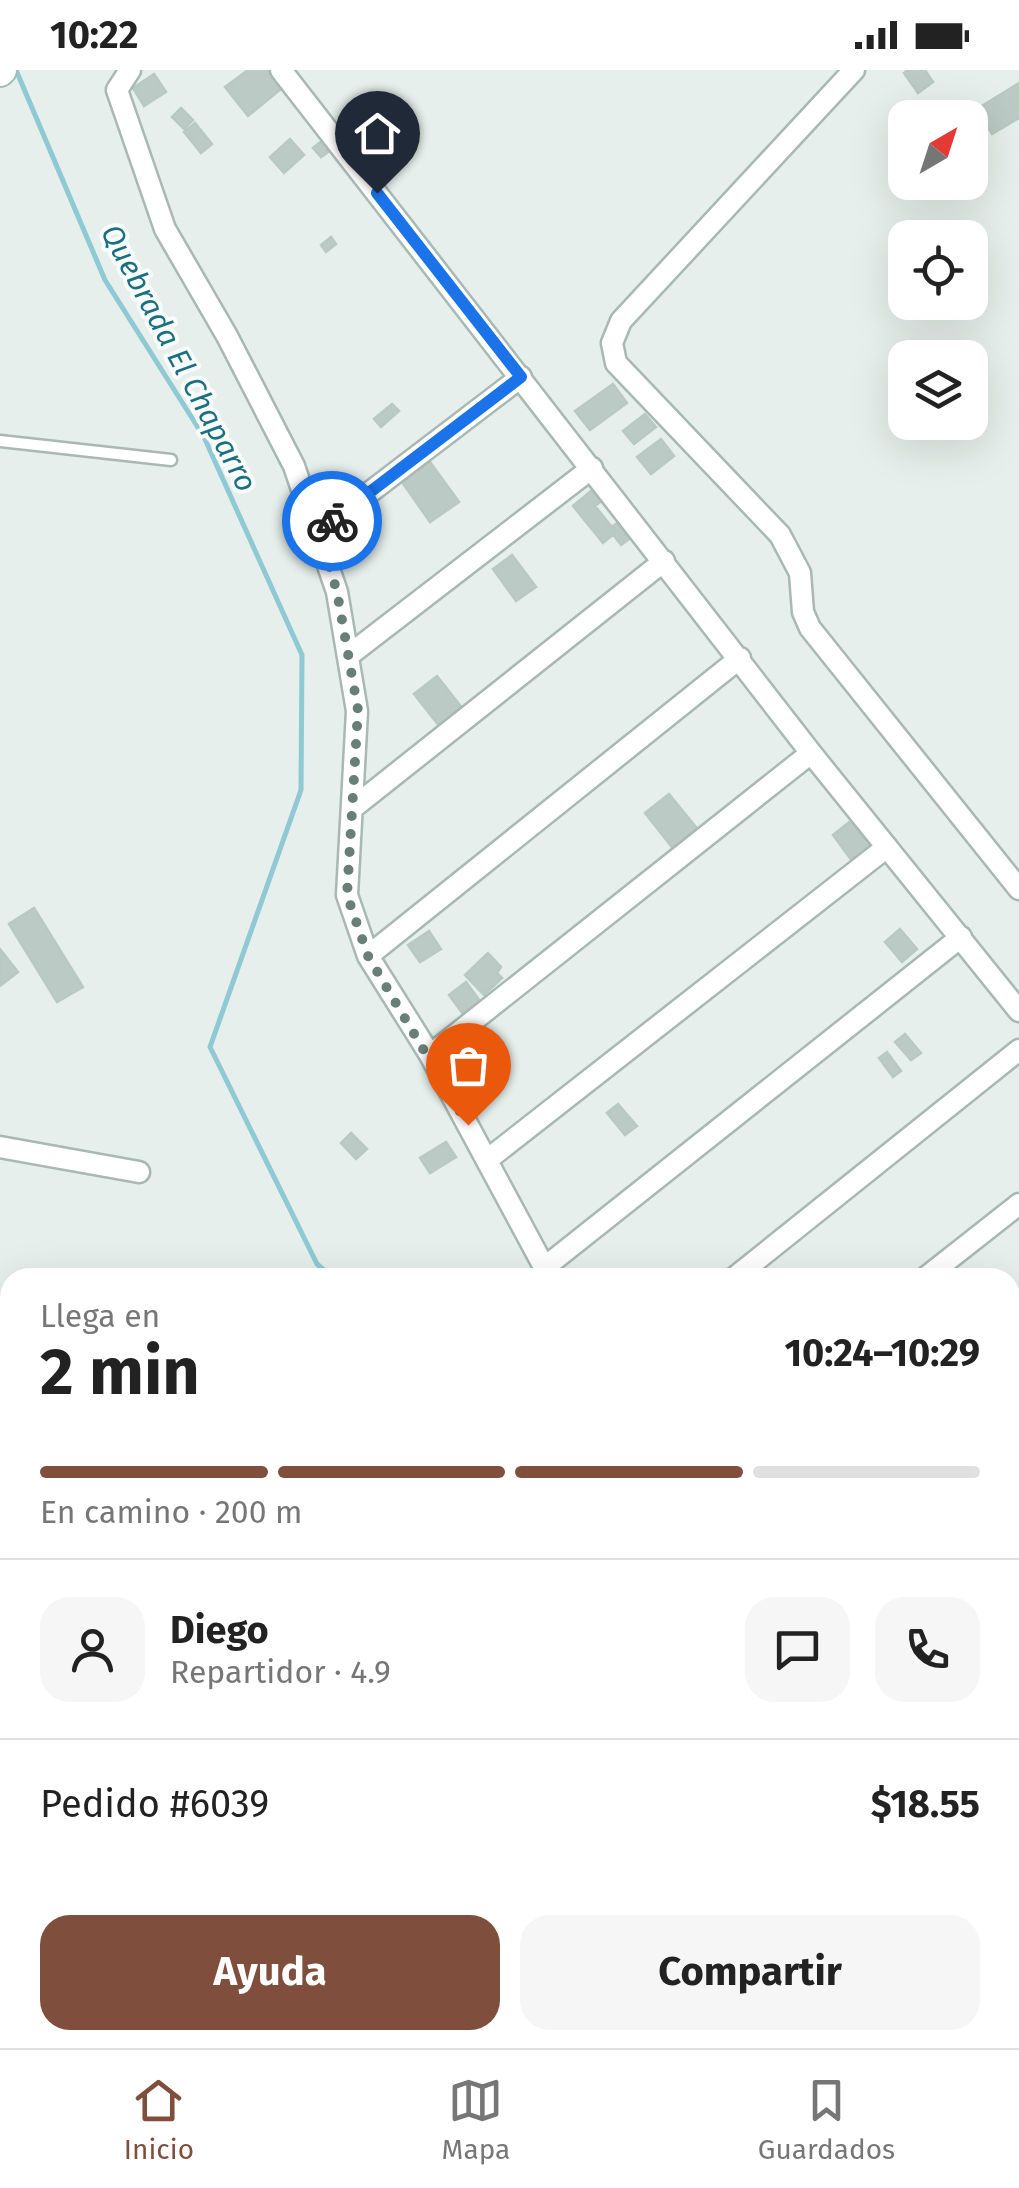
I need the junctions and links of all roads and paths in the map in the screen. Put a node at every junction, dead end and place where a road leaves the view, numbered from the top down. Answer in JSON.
{"nodes":[{"id":1,"x":130,"y":70,"type":"edge"},
{"id":2,"x":281,"y":70,"type":"edge"},
{"id":3,"x":854,"y":70,"type":"edge"},
{"id":4,"x":521,"y":377,"type":"junction"},
{"id":5,"x":0,"y":441,"type":"edge"},
{"id":6,"x":170,"y":460,"type":"dead end"},
{"id":7,"x":592,"y":468,"type":"junction"},
{"id":8,"x":319,"y":531,"type":"junction"},
{"id":9,"x":664,"y":561,"type":"junction"},
{"id":10,"x":348,"y":656,"type":"junction"},
{"id":11,"x":740,"y":658,"type":"junction"},
{"id":12,"x":810,"y":752,"type":"junction"},
{"id":13,"x":354,"y":808,"type":"junction"},
{"id":14,"x":887,"y":847,"type":"junction"},
{"id":15,"x":1019,"y":890,"type":"edge"},
{"id":16,"x":960,"y":937,"type":"junction"},
{"id":17,"x":368,"y":956,"type":"junction"},
{"id":18,"x":1019,"y":1010,"type":"edge"},
{"id":19,"x":1019,"y":1050,"type":"edge"},
{"id":20,"x":430,"y":1054,"type":"junction"},
{"id":21,"x":0,"y":1148,"type":"edge"},
{"id":22,"x":487,"y":1160,"type":"junction"},
{"id":23,"x":138,"y":1172,"type":"dead end"},
{"id":24,"x":1019,"y":1204,"type":"edge"},
{"id":25,"x":546,"y":1268,"type":"edge"},
{"id":26,"x":553,"y":1268,"type":"edge"},
{"id":27,"x":746,"y":1268,"type":"edge"},
{"id":28,"x":939,"y":1268,"type":"edge"}],
"edges":[{"from":1,"to":8,"type":"street"},
{"from":2,"to":4,"type":"street"},
{"from":3,"to":15,"type":"street"},
{"from":4,"to":7,"type":"street"},
{"from":4,"to":8,"type":"street"},
{"from":5,"to":6,"type":"lane"},
{"from":7,"to":9,"type":"street"},
{"from":7,"to":10,"type":"street"},
{"from":8,"to":10,"type":"street"},
{"from":9,"to":11,"type":"street"},
{"from":9,"to":13,"type":"street"},
{"from":10,"to":13,"type":"street"},
{"from":11,"to":12,"type":"street"},
{"from":11,"to":17,"type":"street"},
{"from":12,"to":14,"type":"street"},
{"from":12,"to":20,"type":"street"},
{"from":13,"to":17,"type":"street"},
{"from":14,"to":16,"type":"street"},
{"from":14,"to":22,"type":"street"},
{"from":16,"to":18,"type":"street"},
{"from":16,"to":26,"type":"street"},
{"from":17,"to":20,"type":"street"},
{"from":19,"to":27,"type":"street"},
{"from":20,"to":22,"type":"street"},
{"from":21,"to":23,"type":"street"},
{"from":22,"to":25,"type":"street"},
{"from":24,"to":28,"type":"street"}]}
